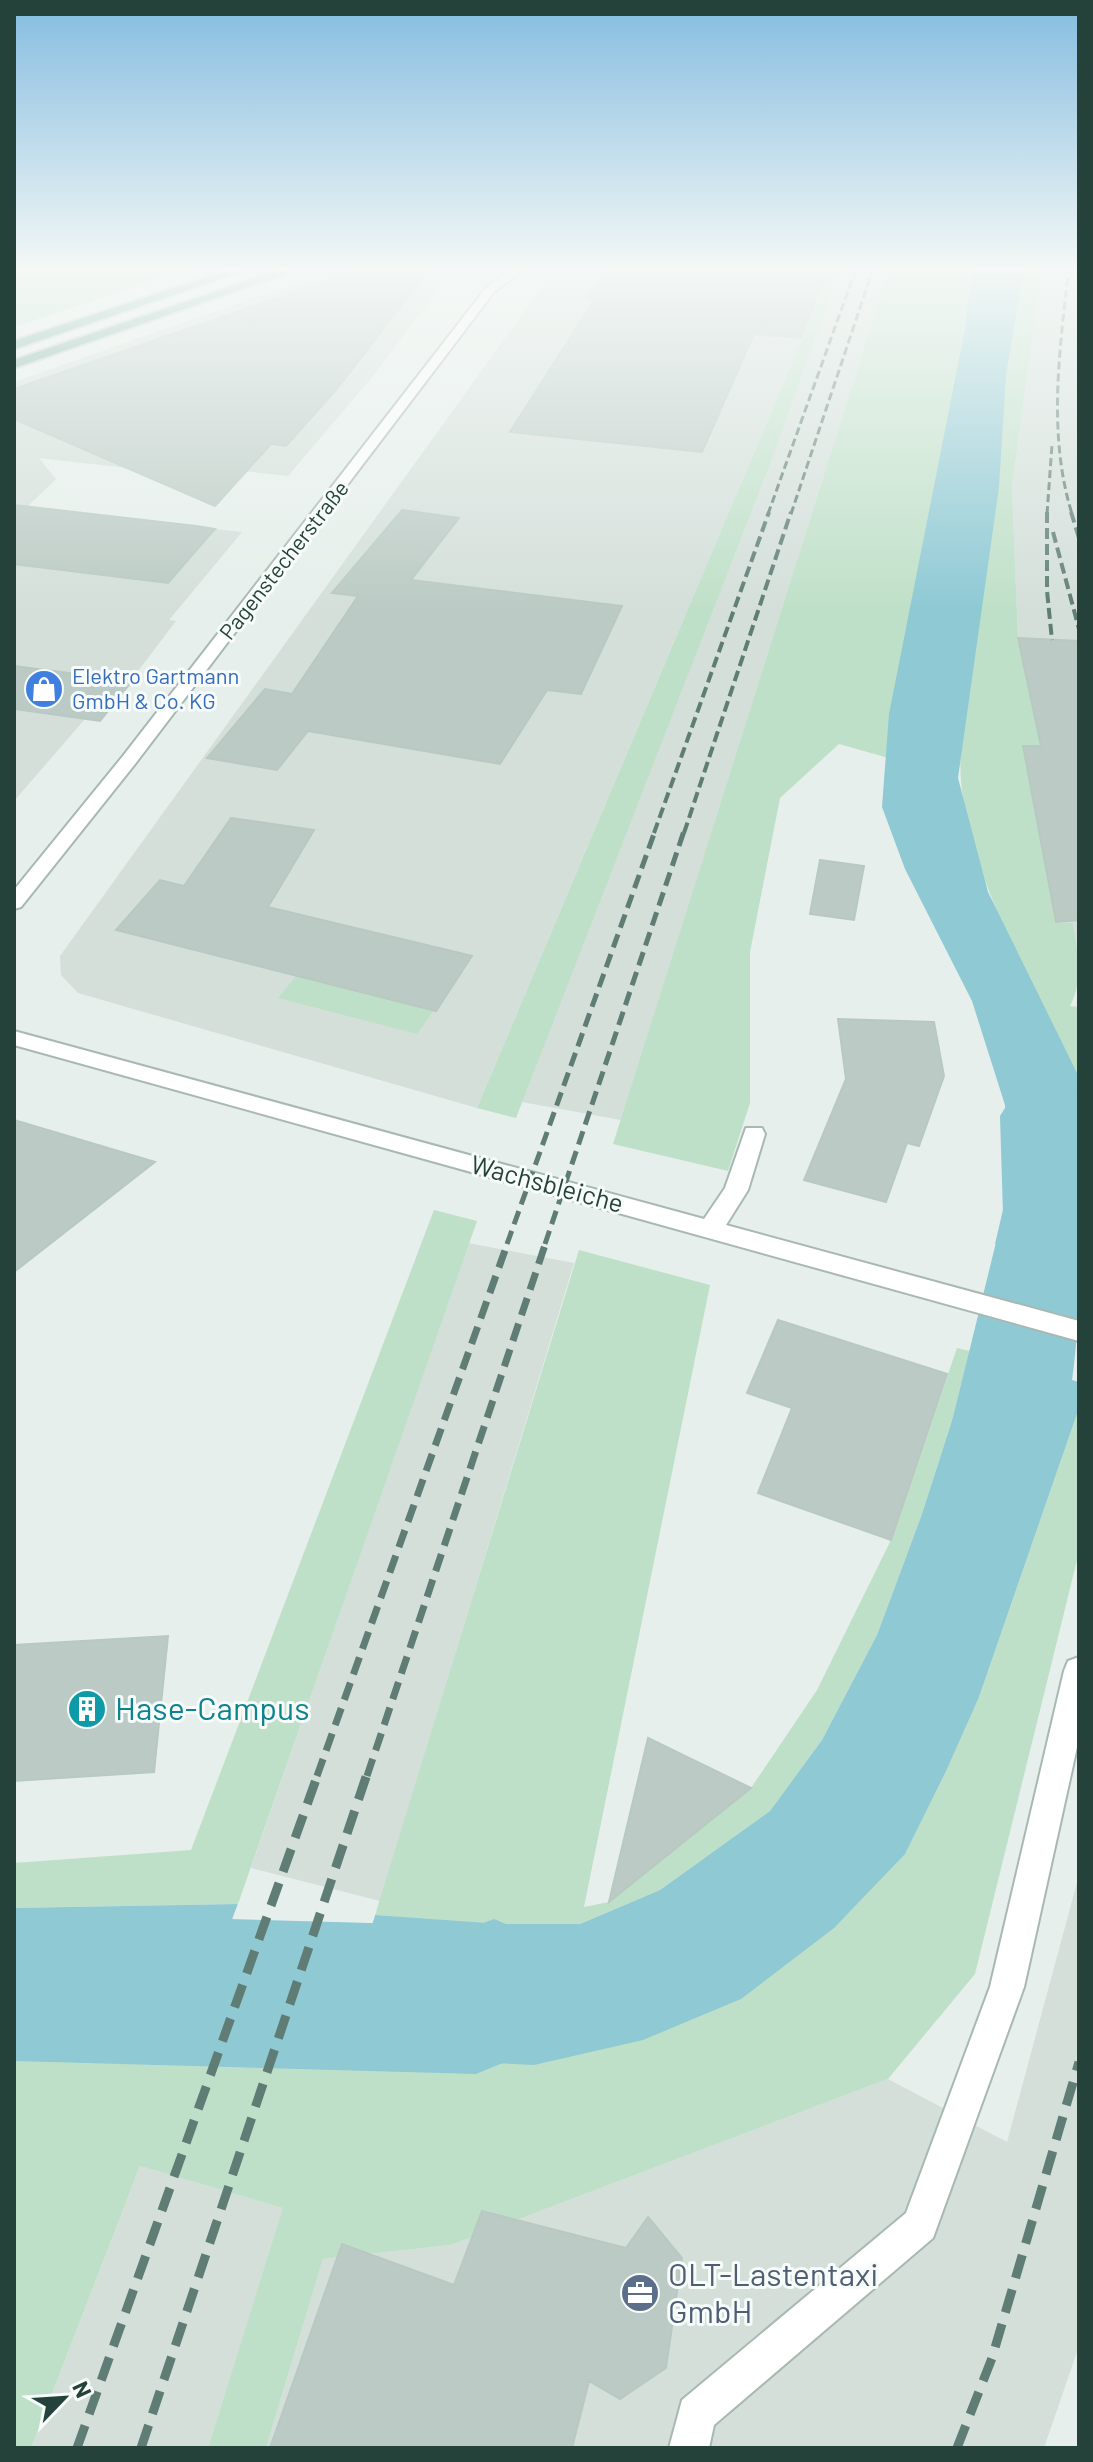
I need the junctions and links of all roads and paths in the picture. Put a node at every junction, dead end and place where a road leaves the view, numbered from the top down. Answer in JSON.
{"nodes":[{"id":1,"x":420,"y":381,"type":"edge"},
{"id":2,"x":14,"y":903,"type":"edge"},
{"id":3,"x":14,"y":1038,"type":"edge"},
{"id":4,"x":754,"y":1134,"type":"dead end"},
{"id":5,"x":711,"y":1228,"type":"junction"},
{"id":6,"x":1079,"y":1331,"type":"edge"},
{"id":7,"x":1079,"y":1671,"type":"edge"},
{"id":8,"x":689,"y":2448,"type":"edge"}],
"edges":[{"from":1,"to":2,"type":"street","name":"Pagenstecherstraße"},
{"from":3,"to":5,"type":"street","name":"Wachsbleiche"},
{"from":4,"to":5,"type":"street"},
{"from":5,"to":6,"type":"street","name":"Wachsbleiche"},
{"from":7,"to":8,"type":"street"}]}
